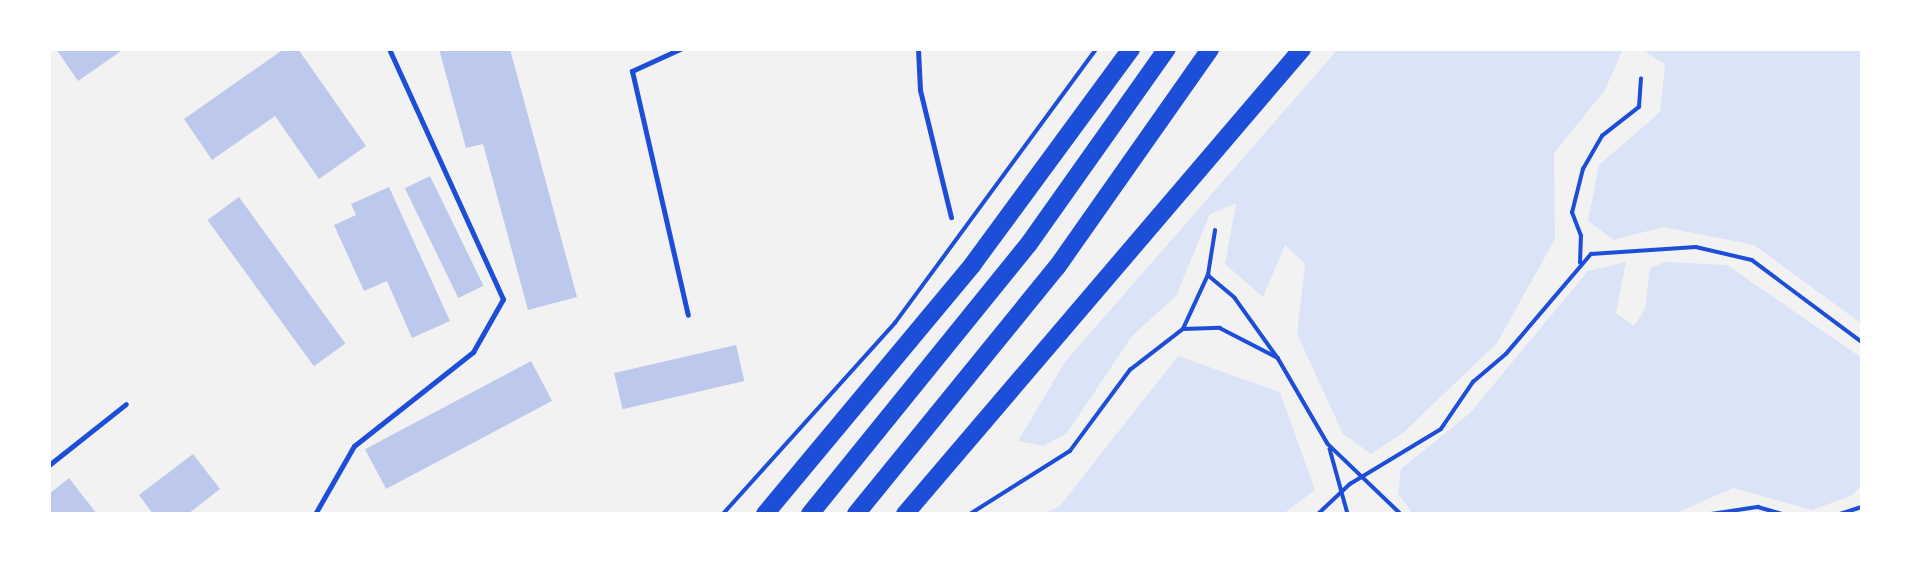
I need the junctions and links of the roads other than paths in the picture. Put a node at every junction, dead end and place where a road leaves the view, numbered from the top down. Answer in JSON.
{"nodes":[{"id":1,"x":388,"y":49,"type":"edge"},
{"id":2,"x":680,"y":49,"type":"edge"},
{"id":3,"x":918,"y":49,"type":"edge"},
{"id":4,"x":1131,"y":49,"type":"edge"},
{"id":5,"x":1167,"y":49,"type":"edge"},
{"id":6,"x":1210,"y":49,"type":"edge"},
{"id":7,"x":1302,"y":49,"type":"edge"},
{"id":8,"x":951,"y":217,"type":"dead end"},
{"id":9,"x":688,"y":315,"type":"dead end"},
{"id":10,"x":126,"y":404,"type":"dead end"},
{"id":11,"x":49,"y":465,"type":"edge"},
{"id":12,"x":315,"y":514,"type":"edge"},
{"id":13,"x":765,"y":514,"type":"edge"},
{"id":14,"x":810,"y":514,"type":"edge"},
{"id":15,"x":856,"y":514,"type":"edge"},
{"id":16,"x":905,"y":514,"type":"edge"}],
"edges":[{"from":1,"to":12,"type":"lane"},
{"from":2,"to":9,"type":"lane"},
{"from":3,"to":8,"type":"lane"},
{"from":4,"to":13,"type":"highway"},
{"from":5,"to":14,"type":"highway"},
{"from":6,"to":15,"type":"highway"},
{"from":7,"to":16,"type":"highway"},
{"from":10,"to":11,"type":"lane"}]}
